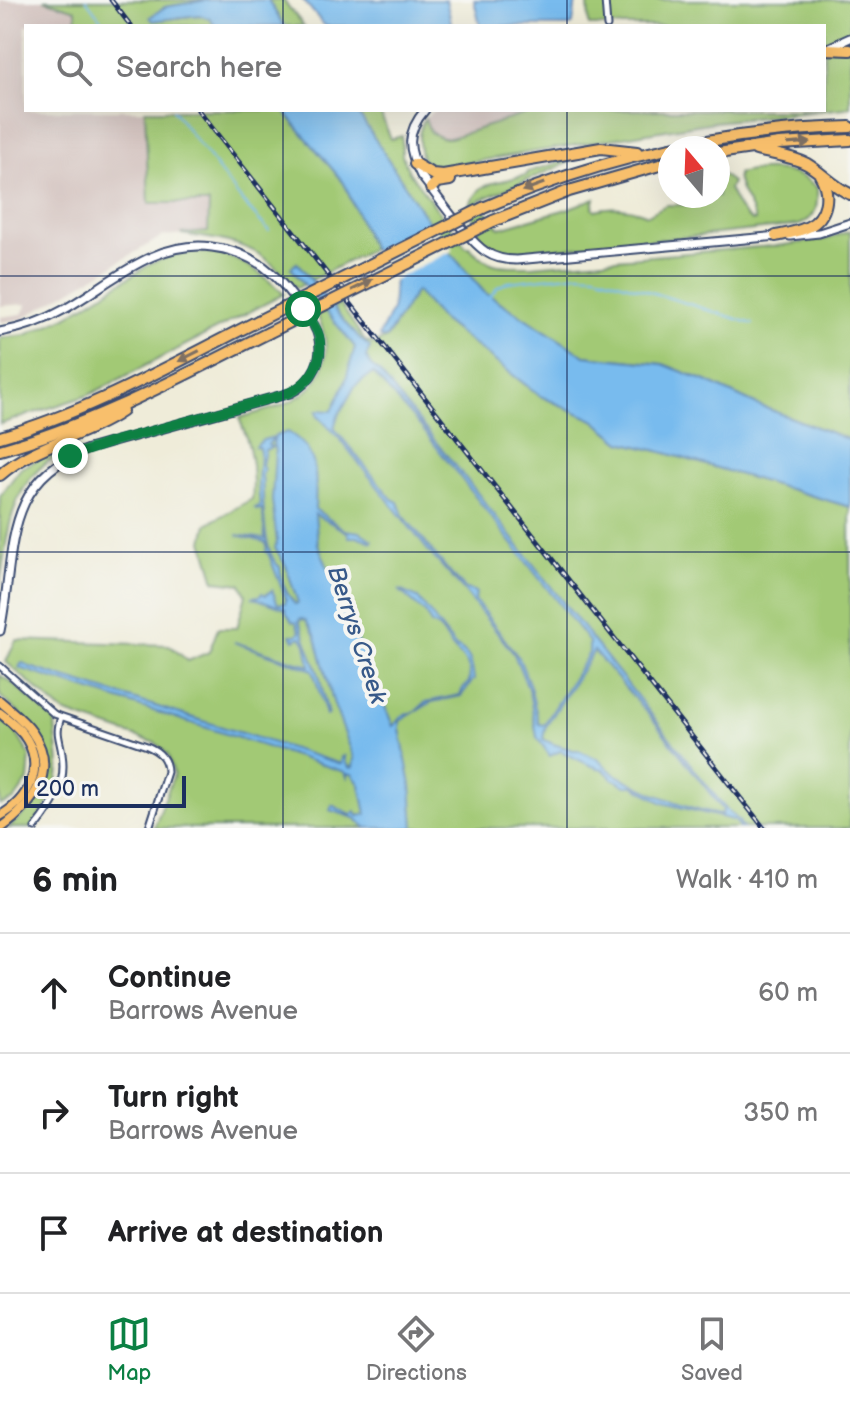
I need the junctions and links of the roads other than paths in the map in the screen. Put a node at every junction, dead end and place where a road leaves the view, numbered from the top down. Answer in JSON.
{"nodes":[{"id":1,"x":605,"y":0,"type":"edge"},
{"id":2,"x":607,"y":24,"type":"edge"},
{"id":3,"x":850,"y":38,"type":"edge"},
{"id":4,"x":826,"y":48,"type":"edge"},
{"id":5,"x":826,"y":49,"type":"edge"},
{"id":6,"x":850,"y":50,"type":"edge"},
{"id":7,"x":423,"y":112,"type":"edge"},
{"id":8,"x":850,"y":117,"type":"edge"},
{"id":9,"x":835,"y":127,"type":"junction"},
{"id":10,"x":850,"y":127,"type":"edge"},
{"id":11,"x":850,"y":140,"type":"edge"},
{"id":12,"x":749,"y":148,"type":"junction"},
{"id":13,"x":730,"y":151,"type":"edge"},
{"id":14,"x":577,"y":152,"type":"junction"},
{"id":15,"x":646,"y":153,"type":"junction"},
{"id":16,"x":415,"y":164,"type":"junction"},
{"id":17,"x":658,"y":165,"type":"edge"},
{"id":18,"x":816,"y":171,"type":"junction"},
{"id":19,"x":431,"y":188,"type":"junction"},
{"id":20,"x":850,"y":194,"type":"edge"},
{"id":21,"x":850,"y":223,"type":"edge"},
{"id":22,"x":776,"y":236,"type":"junction"},
{"id":23,"x":0,"y":332,"type":"edge"},
{"id":24,"x":141,"y":397,"type":"junction"},
{"id":25,"x":0,"y":436,"type":"edge"},
{"id":26,"x":0,"y":450,"type":"edge"},
{"id":27,"x":20,"y":460,"type":"junction"},
{"id":28,"x":0,"y":475,"type":"edge"},
{"id":29,"x":0,"y":482,"type":"edge"},
{"id":30,"x":0,"y":631,"type":"edge"},
{"id":31,"x":0,"y":666,"type":"edge"},
{"id":32,"x":0,"y":701,"type":"edge"},
{"id":33,"x":0,"y":713,"type":"edge"},
{"id":34,"x":61,"y":717,"type":"junction"},
{"id":35,"x":24,"y":796,"type":"junction"},
{"id":36,"x":0,"y":809,"type":"edge"},
{"id":37,"x":0,"y":816,"type":"edge"},
{"id":38,"x":1,"y":828,"type":"edge"},
{"id":39,"x":35,"y":828,"type":"edge"},
{"id":40,"x":149,"y":828,"type":"edge"}],
"edges":[{"from":1,"to":2,"type":"street"},
{"from":3,"to":4,"type":"street"},
{"from":5,"to":6,"type":"highway"},
{"from":7,"to":16,"type":"street"},
{"from":8,"to":9,"type":"highway"},
{"from":9,"to":10,"type":"highway"},
{"from":9,"to":15,"type":"highway"},
{"from":12,"to":11,"type":"highway","one_way":true},
{"from":12,"to":13,"type":"highway"},
{"from":12,"to":18,"type":"highway"},
{"from":14,"to":15,"type":"highway"},
{"from":14,"to":16,"type":"highway"},
{"from":14,"to":19,"type":"highway"},
{"from":15,"to":25,"type":"highway","one_way":true,"bridge":true},
{"from":16,"to":19,"type":"street"},
{"from":24,"to":17,"type":"highway","one_way":true,"bridge":true},
{"from":18,"to":20,"type":"highway"},
{"from":18,"to":22,"type":"highway"},
{"from":19,"to":22,"type":"street"},
{"from":21,"to":22,"type":"street"},
{"from":23,"to":30,"type":"street"},
{"from":24,"to":26,"type":"highway"},
{"from":24,"to":27,"type":"highway"},
{"from":27,"to":28,"type":"highway"},
{"from":27,"to":29,"type":"highway"},
{"from":31,"to":34,"type":"street"},
{"from":32,"to":38,"type":"main road"},
{"from":33,"to":35,"type":"main road"},
{"from":34,"to":39,"type":"street"},
{"from":34,"to":40,"type":"street"},
{"from":35,"to":36,"type":"main road"},
{"from":35,"to":37,"type":"main road"}]}
